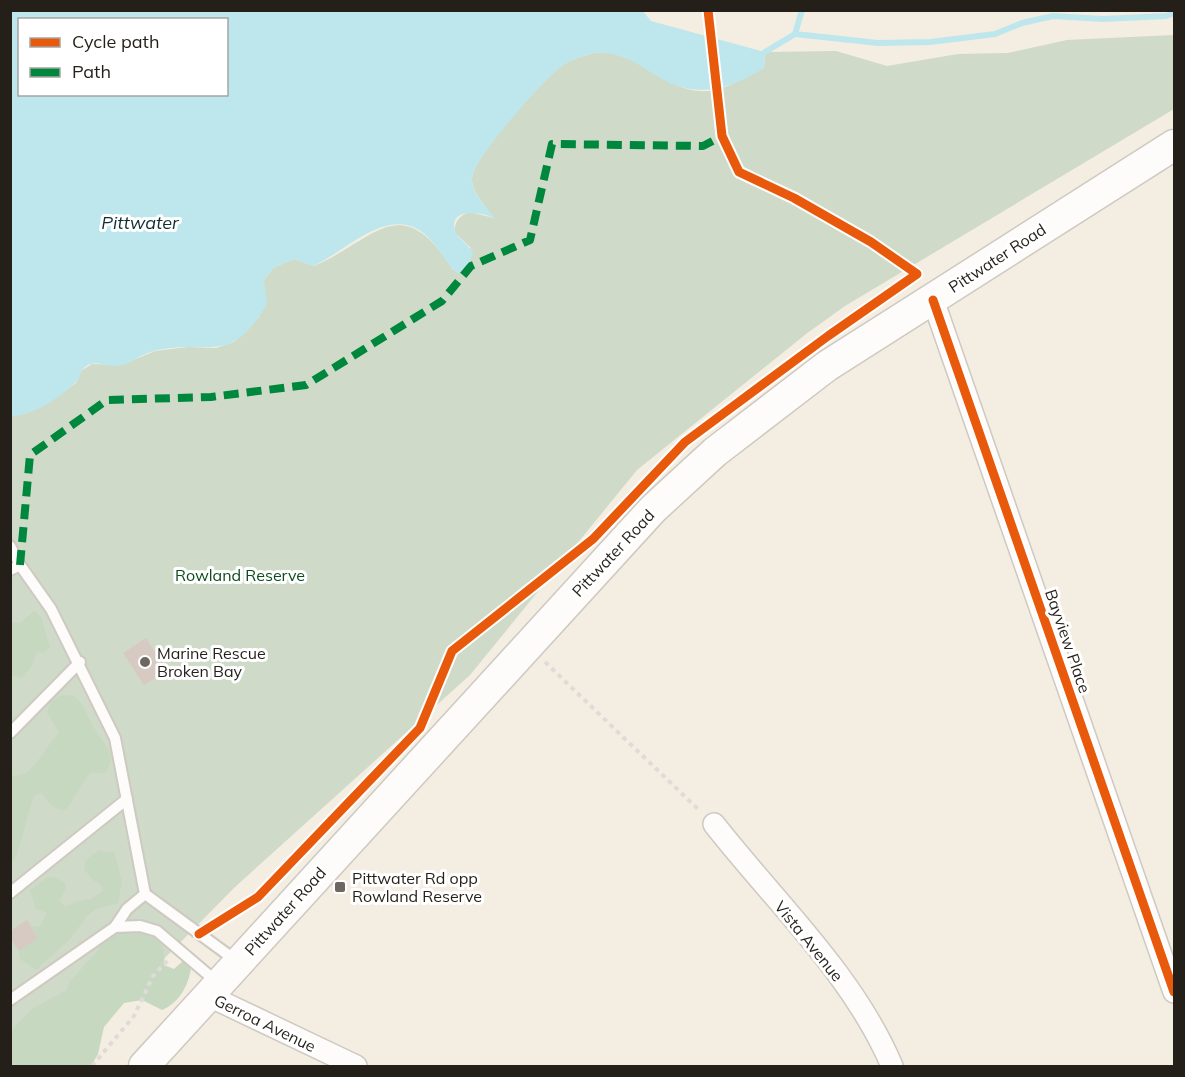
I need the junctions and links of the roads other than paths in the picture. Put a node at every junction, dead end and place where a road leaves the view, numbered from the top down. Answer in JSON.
{"nodes":[{"id":1,"x":1174,"y":145,"type":"edge"},
{"id":2,"x":933,"y":300,"type":"junction"},
{"id":3,"x":10,"y":546,"type":"edge"},
{"id":4,"x":15,"y":568,"type":"edge"},
{"id":5,"x":80,"y":663,"type":"junction"},
{"id":6,"x":10,"y":733,"type":"edge"},
{"id":7,"x":127,"y":799,"type":"junction"},
{"id":8,"x":714,"y":824,"type":"road end"},
{"id":9,"x":10,"y":893,"type":"edge"},
{"id":10,"x":145,"y":894,"type":"junction"},
{"id":11,"x":115,"y":927,"type":"junction"},
{"id":12,"x":222,"y":980,"type":"junction"},
{"id":13,"x":1174,"y":992,"type":"edge"},
{"id":14,"x":12,"y":995,"type":"edge"},
{"id":15,"x":144,"y":1066,"type":"edge"},
{"id":16,"x":356,"y":1066,"type":"edge"},
{"id":17,"x":892,"y":1066,"type":"edge"}],
"edges":[{"from":1,"to":2,"type":"main road","name":"Pittwater Road"},
{"from":2,"to":12,"type":"main road","name":"Pittwater Road"},
{"from":2,"to":13,"type":"street","name":"Bayview Place"},
{"from":3,"to":4,"type":"lane"},
{"from":4,"to":5,"type":"lane"},
{"from":5,"to":6,"type":"lane"},
{"from":5,"to":7,"type":"lane"},
{"from":7,"to":9,"type":"lane"},
{"from":7,"to":10,"type":"lane"},
{"from":8,"to":17,"type":"street","name":"Vista Avenue"},
{"from":10,"to":11,"type":"lane"},
{"from":10,"to":12,"type":"lane"},
{"from":11,"to":12,"type":"lane"},
{"from":11,"to":14,"type":"lane"},
{"from":12,"to":15,"type":"main road","name":"Pittwater Road"},
{"from":12,"to":16,"type":"street","name":"Gerroa Avenue"}]}
